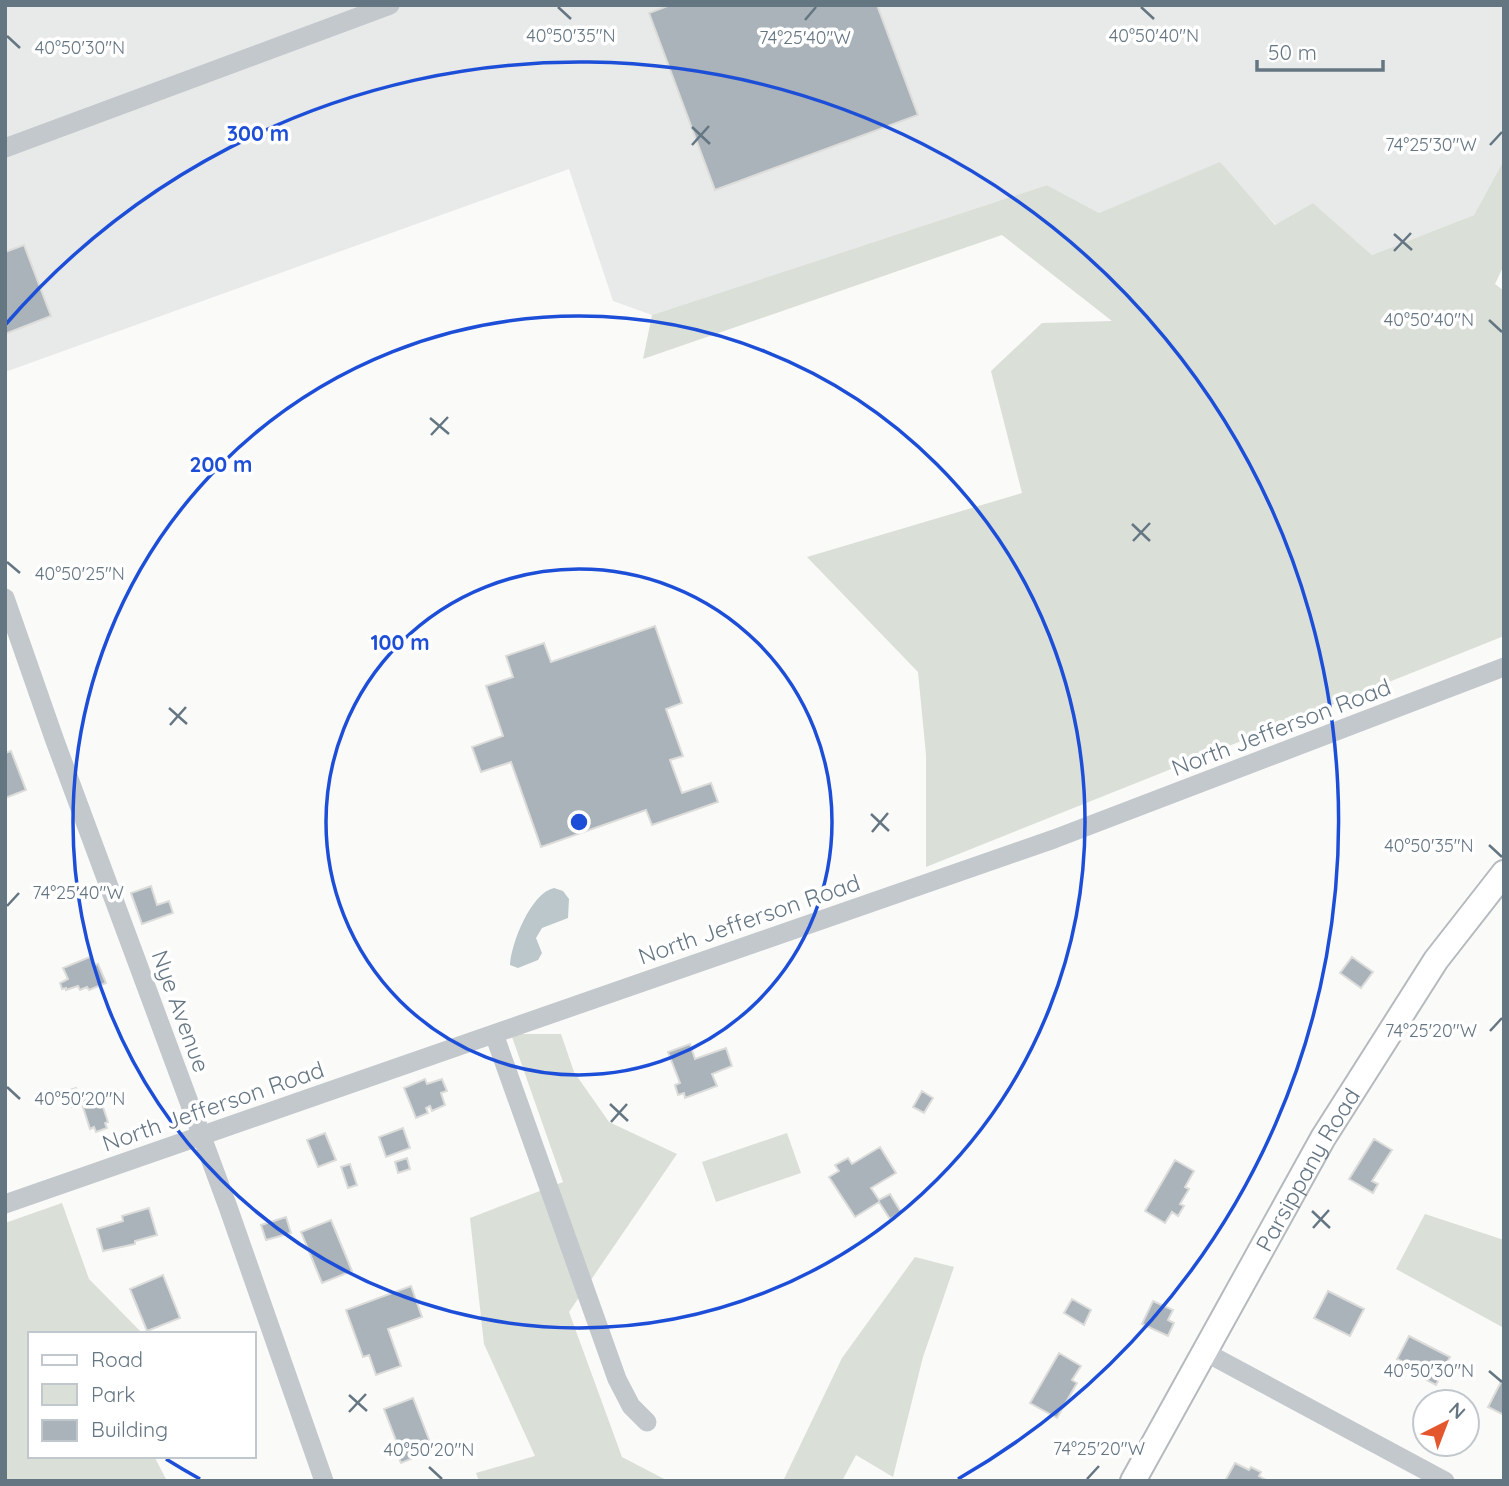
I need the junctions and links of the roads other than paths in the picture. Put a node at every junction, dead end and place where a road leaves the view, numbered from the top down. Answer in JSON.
{"nodes":[{"id":1,"x":390,"y":5,"type":"edge"},
{"id":2,"x":5,"y":148,"type":"edge"},
{"id":3,"x":5,"y":598,"type":"edge"},
{"id":4,"x":1504,"y":667,"type":"edge"},
{"id":5,"x":1504,"y":873,"type":"edge"},
{"id":6,"x":494,"y":1034,"type":"junction"},
{"id":7,"x":202,"y":1135,"type":"junction"},
{"id":8,"x":5,"y":1204,"type":"edge"},
{"id":9,"x":1205,"y":1352,"type":"junction"},
{"id":10,"x":647,"y":1422,"type":"dead end"},
{"id":11,"x":324,"y":1481,"type":"edge"},
{"id":12,"x":1133,"y":1481,"type":"edge"},
{"id":13,"x":1445,"y":1481,"type":"edge"}],
"edges":[{"from":1,"to":2,"type":"street"},
{"from":3,"to":7,"type":"street","name":"Nye Avenue"},
{"from":4,"to":6,"type":"street","name":"North Jefferson Road"},
{"from":5,"to":9,"type":"main road","name":"Parsippany Road"},
{"from":6,"to":7,"type":"street","name":"North Jefferson Road"},
{"from":6,"to":10,"type":"street"},
{"from":7,"to":8,"type":"street","name":"North Jefferson Road"},
{"from":7,"to":11,"type":"street","name":"Nye Avenue"},
{"from":9,"to":12,"type":"main road","name":"Parsippany Road"},
{"from":9,"to":13,"type":"street"}]}
